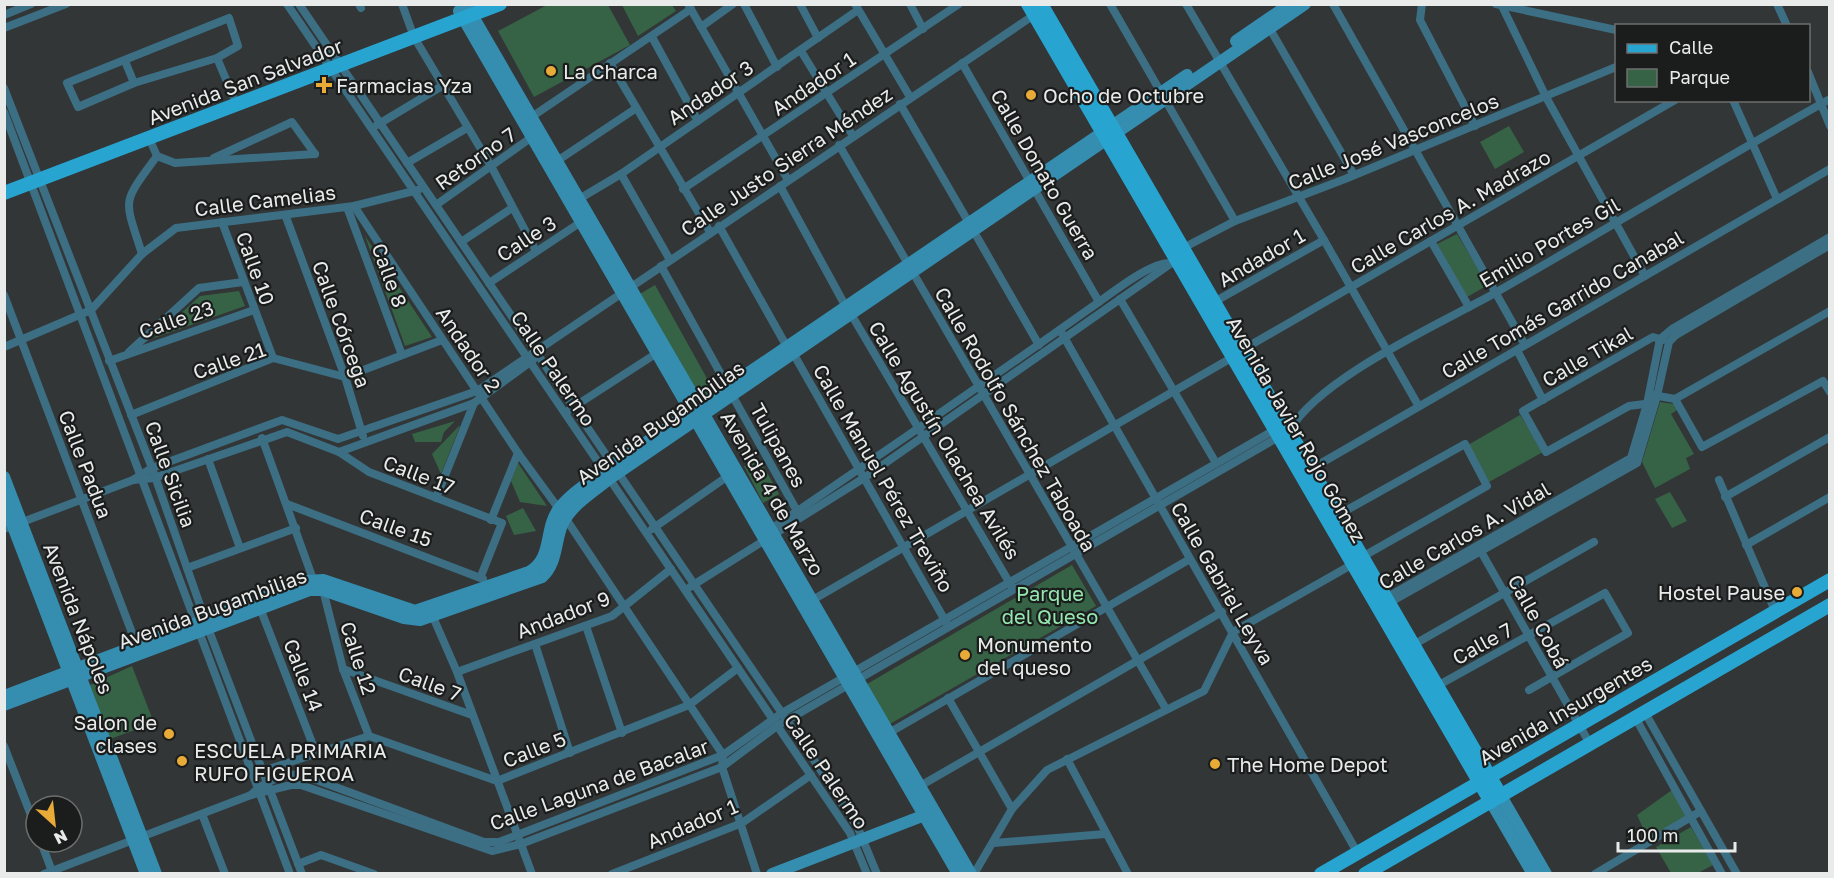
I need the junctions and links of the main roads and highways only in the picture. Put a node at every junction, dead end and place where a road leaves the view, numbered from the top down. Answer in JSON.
{"nodes":[{"id":1,"x":500,"y":4,"type":"edge"},
{"id":2,"x":1290,"y":4,"type":"edge"},
{"id":3,"x":1305,"y":4,"type":"edge"},
{"id":4,"x":1039,"y":7,"type":"edge"},
{"id":5,"x":468,"y":11,"type":"edge"},
{"id":6,"x":1218,"y":59,"type":"junction"},
{"id":7,"x":333,"y":64,"type":"junction"},
{"id":8,"x":528,"y":119,"type":"junction"},
{"id":9,"x":1109,"y":133,"type":"junction"},
{"id":10,"x":35,"y":177,"type":"junction"},
{"id":11,"x":4,"y":183,"type":"edge"},
{"id":12,"x":4,"y":193,"type":"edge"},
{"id":13,"x":1177,"y":257,"type":"junction"},
{"id":14,"x":627,"y":290,"type":"junction"},
{"id":15,"x":1237,"y":353,"type":"junction"},
{"id":16,"x":698,"y":413,"type":"junction"},
{"id":17,"x":1284,"y":429,"type":"junction"},
{"id":18,"x":4,"y":477,"type":"edge"},
{"id":19,"x":4,"y":503,"type":"edge"},
{"id":20,"x":562,"y":514,"type":"junction"},
{"id":21,"x":13,"y":526,"type":"edge"},
{"id":22,"x":768,"y":535,"type":"junction"},
{"id":23,"x":1358,"y":561,"type":"junction"},
{"id":24,"x":1830,"y":580,"type":"edge"},
{"id":25,"x":1384,"y":602,"type":"junction"},
{"id":26,"x":1830,"y":605,"type":"edge"},
{"id":27,"x":447,"y":607,"type":"junction"},
{"id":28,"x":202,"y":625,"type":"junction"},
{"id":29,"x":75,"y":674,"type":"junction"},
{"id":30,"x":4,"y":696,"type":"edge"},
{"id":31,"x":4,"y":705,"type":"edge"},
{"id":32,"x":884,"y":735,"type":"junction"},
{"id":33,"x":1485,"y":779,"type":"junction"},
{"id":34,"x":1496,"y":799,"type":"junction"},
{"id":35,"x":931,"y":816,"type":"junction"},
{"id":36,"x":137,"y":838,"type":"junction"},
{"id":37,"x":861,"y":844,"type":"junction"},
{"id":38,"x":146,"y":873,"type":"edge"},
{"id":39,"x":156,"y":873,"type":"edge"},
{"id":40,"x":772,"y":873,"type":"edge"},
{"id":41,"x":793,"y":873,"type":"edge"},
{"id":42,"x":958,"y":873,"type":"edge"},
{"id":43,"x":972,"y":873,"type":"edge"},
{"id":44,"x":1321,"y":873,"type":"edge"},
{"id":45,"x":1365,"y":873,"type":"edge"},
{"id":46,"x":1533,"y":873,"type":"edge"},
{"id":47,"x":1546,"y":873,"type":"edge"}],
"edges":[{"from":1,"to":5,"type":"main road","name":"Avenida San Salvador"},
{"from":2,"to":6,"type":"main road","name":"Avenida Bugambilias"},
{"from":3,"to":6,"type":"main road","name":"Avenida Bugambilias"},
{"from":4,"to":9,"type":"main road","name":"Avenida Javier Rojo Gómez"},
{"from":5,"to":7,"type":"main road","name":"Avenida San Salvador"},
{"from":5,"to":8,"type":"main road","name":"Avenida 4 de Marzo"},
{"from":6,"to":9,"type":"main road","name":"Avenida Bugambilias"},
{"from":7,"to":10,"type":"main road","name":"Avenida San Salvador"},
{"from":7,"to":10,"type":"main road","name":"Avenida San Salvador"},
{"from":8,"to":14,"type":"main road","name":"Avenida 4 de Marzo"},
{"from":8,"to":14,"type":"main road","name":"Avenida 4 de Marzo"},
{"from":9,"to":13,"type":"main road","name":"Avenida Javier Rojo Gómez"},
{"from":9,"to":16,"type":"main road","name":"Avenida Bugambilias"},
{"from":10,"to":11,"type":"main road","name":"Avenida San Salvador"},
{"from":10,"to":12,"type":"main road","name":"Avenida San Salvador"},
{"from":13,"to":15,"type":"main road","name":"Avenida Javier Rojo Gómez"},
{"from":13,"to":15,"type":"main road","name":"Avenida Javier Rojo Gómez"},
{"from":14,"to":16,"type":"main road","name":"Avenida 4 de Marzo"},
{"from":14,"to":16,"type":"main road","name":"Avenida 4 de Marzo"},
{"from":15,"to":17,"type":"main road","name":"Avenida Javier Rojo Gómez"},
{"from":16,"to":20,"type":"main road","name":"Avenida Bugambilias"},
{"from":16,"to":22,"type":"main road","name":"Avenida 4 de Marzo"},
{"from":16,"to":22,"type":"main road","name":"Avenida 4 de Marzo"},
{"from":17,"to":23,"type":"main road","name":"Avenida Javier Rojo Gómez"},
{"from":17,"to":23,"type":"main road","name":"Avenida Javier Rojo Gómez"},
{"from":18,"to":21,"type":"main road","name":"Avenida Nápoles"},
{"from":19,"to":21,"type":"main road","name":"Avenida Nápoles"},
{"from":20,"to":27,"type":"main road","name":"Avenida Bugambilias"},
{"from":20,"to":27,"type":"main road","name":"Avenida Bugambilias"},
{"from":21,"to":29,"type":"main road","name":"Avenida Nápoles"},
{"from":22,"to":32,"type":"main road","name":"Avenida 4 de Marzo"},
{"from":23,"to":25,"type":"main road","name":"Avenida Javier Rojo Gómez"},
{"from":24,"to":33,"type":"main road","name":"Avenida Insurgentes"},
{"from":25,"to":33,"type":"main road","name":"Avenida Javier Rojo Gómez"},
{"from":25,"to":33,"type":"main road","name":"Avenida Javier Rojo Gómez"},
{"from":26,"to":34,"type":"main road","name":"Avenida Insurgentes"},
{"from":27,"to":28,"type":"main road","name":"Avenida Bugambilias"},
{"from":27,"to":28,"type":"main road","name":"Avenida Bugambilias"},
{"from":28,"to":29,"type":"main road","name":"Avenida Bugambilias"},
{"from":28,"to":29,"type":"main road","name":"Avenida Bugambilias"},
{"from":29,"to":30,"type":"main road","name":"Avenida Bugambilias"},
{"from":29,"to":31,"type":"main road","name":"Avenida Bugambilias"},
{"from":29,"to":36,"type":"main road","name":"Avenida Nápoles"},
{"from":32,"to":35,"type":"main road","name":"Avenida 4 de Marzo"},
{"from":32,"to":35,"type":"main road","name":"Avenida 4 de Marzo"},
{"from":33,"to":34,"type":"main road","name":"Avenida Javier Rojo Gómez"},
{"from":33,"to":44,"type":"main road","name":"Avenida Insurgentes"},
{"from":34,"to":45,"type":"main road","name":"Avenida Insurgentes"},
{"from":34,"to":46,"type":"main road","name":"Avenida Javier Rojo Gómez"},
{"from":34,"to":47,"type":"main road","name":"Avenida Javier Rojo Gómez"},
{"from":35,"to":37,"type":"main road"},
{"from":35,"to":42,"type":"main road","name":"Avenida 4 de Marzo"},
{"from":35,"to":43,"type":"main road","name":"Avenida 4 de Marzo"},
{"from":36,"to":38,"type":"main road","name":"Avenida Nápoles"},
{"from":36,"to":39,"type":"main road","name":"Avenida Nápoles"},
{"from":37,"to":40,"type":"main road"},
{"from":37,"to":41,"type":"main road"}]}
